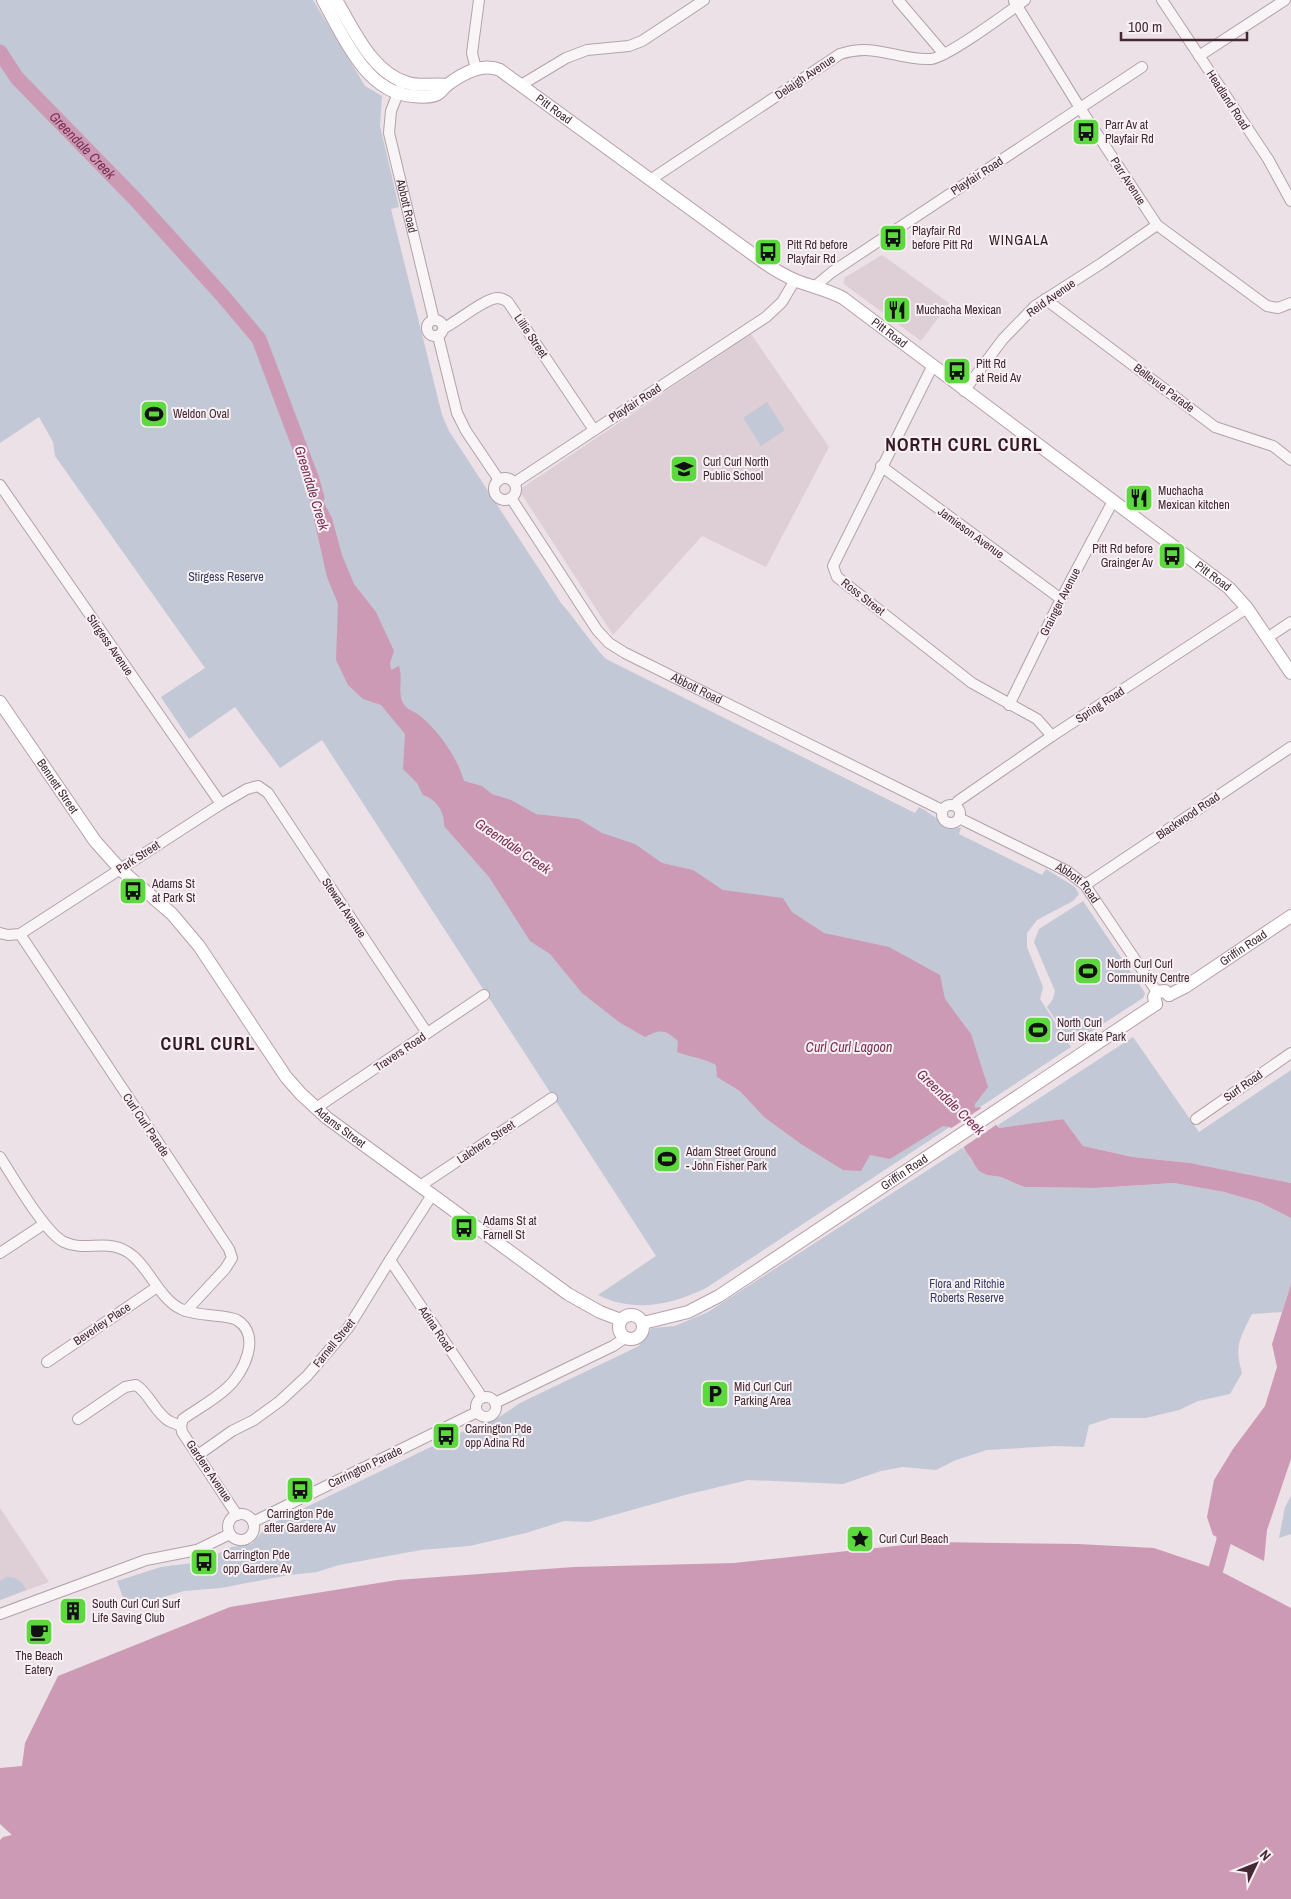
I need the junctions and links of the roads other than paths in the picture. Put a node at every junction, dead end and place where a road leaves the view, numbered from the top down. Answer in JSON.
{"nodes":[{"id":1,"x":323,"y":0,"type":"edge"},
{"id":2,"x":336,"y":0,"type":"edge"},
{"id":3,"x":479,"y":0,"type":"edge"},
{"id":4,"x":704,"y":0,"type":"edge"},
{"id":5,"x":898,"y":0,"type":"edge"},
{"id":6,"x":1162,"y":0,"type":"edge"},
{"id":7,"x":1286,"y":0,"type":"edge"},
{"id":8,"x":1019,"y":2,"type":"edge"},
{"id":9,"x":944,"y":54,"type":"junction"},
{"id":10,"x":1199,"y":56,"type":"junction"},
{"id":11,"x":1142,"y":67,"type":"dead end"},
{"id":12,"x":476,"y":69,"type":"junction"},
{"id":13,"x":521,"y":85,"type":"junction"},
{"id":14,"x":400,"y":87,"type":"junction"},
{"id":15,"x":1080,"y":108,"type":"junction"},
{"id":16,"x":650,"y":180,"type":"junction"},
{"id":17,"x":1291,"y":201,"type":"edge"},
{"id":18,"x":1157,"y":224,"type":"junction"},
{"id":19,"x":795,"y":280,"type":"junction"},
{"id":20,"x":814,"y":287,"type":"junction"},
{"id":21,"x":1045,"y":299,"type":"junction"},
{"id":22,"x":1291,"y":303,"type":"edge"},
{"id":23,"x":434,"y":320,"type":"junction"},
{"id":24,"x":441,"y":332,"type":"junction"},
{"id":25,"x":932,"y":367,"type":"junction"},
{"id":26,"x":964,"y":391,"type":"junction"},
{"id":27,"x":594,"y":430,"type":"junction"},
{"id":28,"x":1291,"y":460,"type":"edge"},
{"id":29,"x":881,"y":466,"type":"junction"},
{"id":30,"x":499,"y":480,"type":"junction"},
{"id":31,"x":514,"y":483,"type":"junction"},
{"id":32,"x":0,"y":485,"type":"edge"},
{"id":33,"x":511,"y":498,"type":"junction"},
{"id":34,"x":1113,"y":501,"type":"junction"},
{"id":35,"x":1061,"y":599,"type":"junction"},
{"id":36,"x":1247,"y":608,"type":"junction"},
{"id":37,"x":1291,"y":622,"type":"edge"},
{"id":38,"x":1268,"y":638,"type":"junction"},
{"id":39,"x":1291,"y":673,"type":"edge"},
{"id":40,"x":0,"y":702,"type":"edge"},
{"id":41,"x":1009,"y":705,"type":"junction"},
{"id":42,"x":1052,"y":736,"type":"junction"},
{"id":43,"x":1291,"y":747,"type":"edge"},
{"id":44,"x":258,"y":786,"type":"joint"},
{"id":45,"x":221,"y":804,"type":"junction"},
{"id":46,"x":955,"y":805,"type":"junction"},
{"id":47,"x":942,"y":810,"type":"junction"},
{"id":48,"x":959,"y":818,"type":"junction"},
{"id":49,"x":120,"y":869,"type":"junction"},
{"id":50,"x":1085,"y":885,"type":"junction"},
{"id":51,"x":1291,"y":916,"type":"edge"},
{"id":52,"x":0,"y":933,"type":"edge"},
{"id":53,"x":20,"y":934,"type":"junction"},
{"id":54,"x":484,"y":995,"type":"dead end"},
{"id":55,"x":1161,"y":997,"type":"junction"},
{"id":56,"x":427,"y":1033,"type":"junction"},
{"id":57,"x":1291,"y":1053,"type":"edge"},
{"id":58,"x":552,"y":1098,"type":"dead end"},
{"id":59,"x":316,"y":1108,"type":"junction"},
{"id":60,"x":1196,"y":1119,"type":"dead end"},
{"id":61,"x":0,"y":1157,"type":"edge"},
{"id":62,"x":420,"y":1186,"type":"junction"},
{"id":63,"x":432,"y":1195,"type":"junction"},
{"id":64,"x":44,"y":1224,"type":"junction"},
{"id":65,"x":0,"y":1253,"type":"edge"},
{"id":66,"x":390,"y":1260,"type":"junction"},
{"id":67,"x":157,"y":1287,"type":"junction"},
{"id":68,"x":186,"y":1311,"type":"junction"},
{"id":69,"x":621,"y":1320,"type":"junction"},
{"id":70,"x":643,"y":1323,"type":"junction"},
{"id":71,"x":625,"y":1338,"type":"junction"},
{"id":72,"x":46,"y":1362,"type":"dead end"},
{"id":73,"x":482,"y":1398,"type":"junction"},
{"id":74,"x":495,"y":1403,"type":"junction"},
{"id":75,"x":477,"y":1412,"type":"junction"},
{"id":76,"x":78,"y":1419,"type":"dead end"},
{"id":77,"x":181,"y":1426,"type":"junction"},
{"id":78,"x":198,"y":1455,"type":"junction"},
{"id":79,"x":237,"y":1515,"type":"junction"},
{"id":80,"x":253,"y":1522,"type":"junction"},
{"id":81,"x":230,"y":1534,"type":"junction"},
{"id":82,"x":0,"y":1614,"type":"edge"}],
"edges":[{"from":1,"to":14,"type":"main road"},
{"from":2,"to":14,"type":"main road"},
{"from":3,"to":12,"type":"street"},
{"from":4,"to":13,"type":"street"},
{"from":5,"to":9,"type":"street"},
{"from":6,"to":10,"type":"street","name":"Headland Road"},
{"from":7,"to":10,"type":"street"},
{"from":8,"to":9,"type":"street","name":"Delaigh Avenue"},
{"from":8,"to":15,"type":"street","name":"Parr Avenue"},
{"from":9,"to":16,"type":"street","name":"Delaigh Avenue"},
{"from":10,"to":17,"type":"street","name":"Headland Road"},
{"from":11,"to":15,"type":"street","name":"Playfair Road"},
{"from":12,"to":13,"type":"main road","name":"Pitt Road"},
{"from":12,"to":14,"type":"main road"},
{"from":13,"to":16,"type":"main road","name":"Pitt Road"},
{"from":14,"to":23,"type":"street","name":"Abbott Road"},
{"from":15,"to":18,"type":"street","name":"Parr Avenue"},
{"from":15,"to":20,"type":"street","name":"Playfair Road"},
{"from":16,"to":19,"type":"main road","name":"Pitt Road"},
{"from":18,"to":21,"type":"street","name":"Reid Avenue"},
{"from":18,"to":22,"type":"street","name":"Parr Avenue"},
{"from":19,"to":20,"type":"main road","name":"Pitt Road"},
{"from":19,"to":27,"type":"street","name":"Playfair Road"},
{"from":20,"to":25,"type":"main road","name":"Pitt Road"},
{"from":21,"to":26,"type":"street","name":"Reid Avenue"},
{"from":21,"to":28,"type":"street","name":"Bellevue Parade"},
{"from":23,"to":24,"type":"street"},
{"from":23,"to":24,"type":"street","name":"Abbott Road"},
{"from":24,"to":27,"type":"street","name":"Lillie Street"},
{"from":24,"to":30,"type":"street","name":"Abbott Road"},
{"from":25,"to":26,"type":"main road","name":"Pitt Road"},
{"from":25,"to":29,"type":"street","name":"Ross Street"},
{"from":26,"to":34,"type":"main road","name":"Pitt Road"},
{"from":27,"to":31,"type":"street","name":"Playfair Road"},
{"from":29,"to":35,"type":"street","name":"Jamieson Avenue"},
{"from":29,"to":41,"type":"street","name":"Ross Street"},
{"from":30,"to":31,"type":"street"},
{"from":30,"to":33,"type":"street","name":"Abbott Road"},
{"from":31,"to":33,"type":"street"},
{"from":32,"to":45,"type":"street","name":"Stirgess Avenue"},
{"from":33,"to":47,"type":"street","name":"Abbott Road"},
{"from":34,"to":35,"type":"street","name":"Grainger Avenue"},
{"from":34,"to":36,"type":"main road","name":"Pitt Road"},
{"from":35,"to":41,"type":"street","name":"Grainger Avenue"},
{"from":36,"to":38,"type":"main road","name":"Pitt Road"},
{"from":36,"to":42,"type":"street","name":"Spring Road"},
{"from":37,"to":38,"type":"street"},
{"from":38,"to":39,"type":"main road","name":"Pitt Road"},
{"from":40,"to":49,"type":"main road","name":"Bennett Street"},
{"from":41,"to":42,"type":"street","name":"Ross Street"},
{"from":42,"to":46,"type":"street","name":"Spring Road"},
{"from":43,"to":50,"type":"street","name":"Blackwood Road"},
{"from":44,"to":45,"type":"street","name":"Park Street"},
{"from":44,"to":56,"type":"street","name":"Stewart Avenue"},
{"from":45,"to":49,"type":"street","name":"Park Street"},
{"from":46,"to":47,"type":"street"},
{"from":46,"to":48,"type":"street"},
{"from":47,"to":48,"type":"street","name":"Abbott Road"},
{"from":48,"to":50,"type":"street","name":"Abbott Road"},
{"from":49,"to":53,"type":"street","name":"Park Street"},
{"from":49,"to":59,"type":"main road","name":"Adams Street"},
{"from":50,"to":55,"type":"street","name":"Abbott Road"},
{"from":51,"to":55,"type":"main road","name":"Griffin Road"},
{"from":52,"to":53,"type":"street"},
{"from":53,"to":68,"type":"street","name":"Curl Curl Parade"},
{"from":54,"to":56,"type":"street","name":"Travers Road"},
{"from":55,"to":70,"type":"main road","name":"Griffin Road"},
{"from":56,"to":59,"type":"street","name":"Travers Road"},
{"from":57,"to":60,"type":"street","name":"Surf Road"},
{"from":58,"to":62,"type":"street","name":"Lalchere Street"},
{"from":59,"to":62,"type":"main road","name":"Adams Street"},
{"from":61,"to":64,"type":"street","name":"Gardere Avenue"},
{"from":62,"to":63,"type":"main road","name":"Adams Street"},
{"from":63,"to":66,"type":"street","name":"Farnell Street"},
{"from":63,"to":69,"type":"main road","name":"Adams Street"},
{"from":64,"to":65,"type":"street"},
{"from":64,"to":67,"type":"street","name":"Gardere Avenue"},
{"from":66,"to":73,"type":"street","name":"Adina Road"},
{"from":66,"to":78,"type":"street","name":"Farnell Street"},
{"from":67,"to":68,"type":"street","name":"Gardere Avenue"},
{"from":67,"to":72,"type":"street","name":"Beverley Place"},
{"from":68,"to":77,"type":"street","name":"Gardere Avenue"},
{"from":69,"to":70,"type":"main road"},
{"from":69,"to":71,"type":"main road"},
{"from":70,"to":71,"type":"main road"},
{"from":71,"to":74,"type":"street"},
{"from":73,"to":74,"type":"street"},
{"from":73,"to":75,"type":"street"},
{"from":74,"to":75,"type":"street"},
{"from":75,"to":80,"type":"street","name":"Carrington Parade"},
{"from":76,"to":77,"type":"street"},
{"from":77,"to":78,"type":"street","name":"Gardere Avenue"},
{"from":78,"to":79,"type":"street","name":"Gardere Avenue"},
{"from":79,"to":80,"type":"street"},
{"from":79,"to":81,"type":"street"},
{"from":80,"to":81,"type":"street"},
{"from":81,"to":82,"type":"street"}]}
